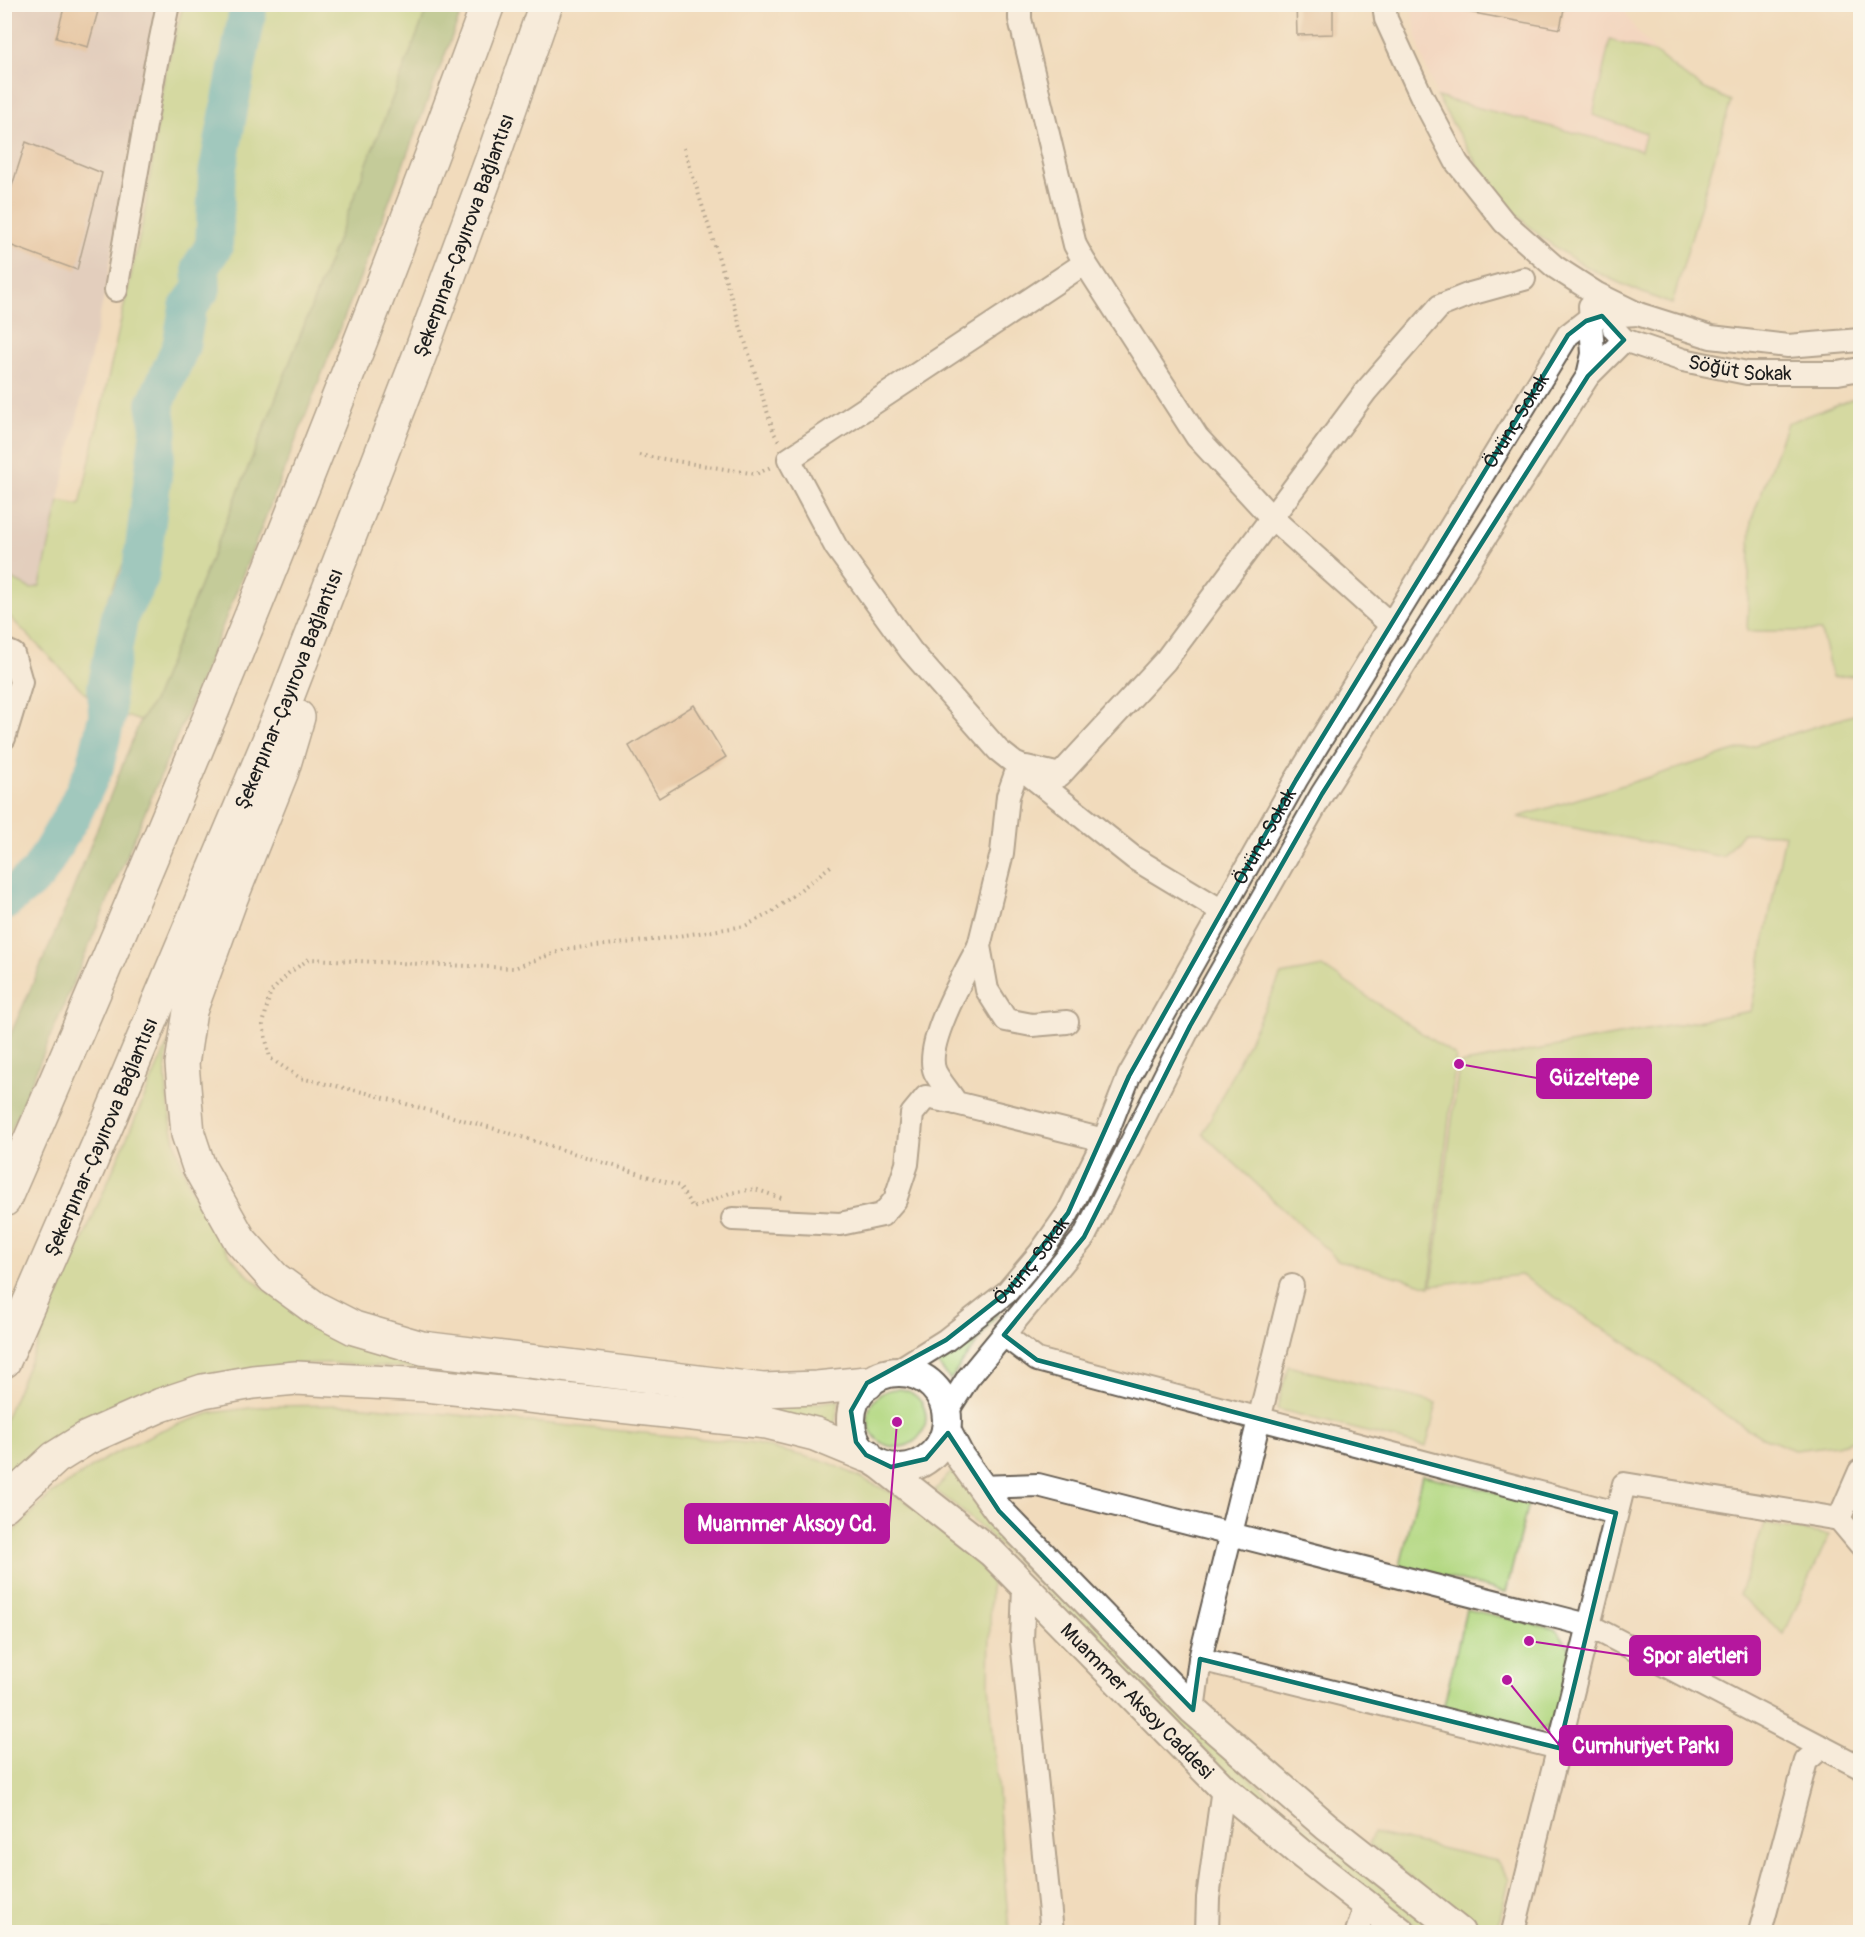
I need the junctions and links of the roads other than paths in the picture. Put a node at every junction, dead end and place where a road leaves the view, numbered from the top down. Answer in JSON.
{"nodes":[{"id":1,"x":168,"y":4,"type":"edge"},
{"id":2,"x":488,"y":4,"type":"edge"},
{"id":3,"x":546,"y":4,"type":"edge"},
{"id":4,"x":1020,"y":4,"type":"edge"},
{"id":5,"x":1384,"y":4,"type":"edge"},
{"id":6,"x":1085,"y":263,"type":"junction"},
{"id":7,"x":1567,"y":274,"type":"junction"},
{"id":8,"x":1524,"y":279,"type":"dead end"},
{"id":9,"x":116,"y":290,"type":"dead end"},
{"id":10,"x":1638,"y":314,"type":"junction"},
{"id":11,"x":1602,"y":316,"type":"junction"},
{"id":12,"x":1624,"y":340,"type":"junction"},
{"id":13,"x":1860,"y":340,"type":"edge"},
{"id":14,"x":1860,"y":369,"type":"edge"},
{"id":15,"x":1588,"y":376,"type":"junction"},
{"id":16,"x":1271,"y":517,"type":"junction"},
{"id":17,"x":356,"y":519,"type":"junction"},
{"id":18,"x":1391,"y":625,"type":"junction"},
{"id":19,"x":4,"y":650,"type":"edge"},
{"id":20,"x":4,"y":738,"type":"edge"},
{"id":21,"x":1019,"y":765,"type":"junction"},
{"id":22,"x":1222,"y":911,"type":"junction"},
{"id":23,"x":979,"y":946,"type":"junction"},
{"id":24,"x":1067,"y":1022,"type":"dead end"},
{"id":25,"x":956,"y":1103,"type":"junction"},
{"id":26,"x":1104,"y":1140,"type":"junction"},
{"id":27,"x":4,"y":1200,"type":"edge"},
{"id":28,"x":733,"y":1219,"type":"dead end"},
{"id":29,"x":1292,"y":1286,"type":"dead end"},
{"id":30,"x":1004,"y":1335,"type":"junction"},
{"id":31,"x":4,"y":1361,"type":"edge"},
{"id":32,"x":881,"y":1377,"type":"junction"},
{"id":33,"x":1259,"y":1419,"type":"junction"},
{"id":34,"x":946,"y":1421,"type":"junction"},
{"id":35,"x":872,"y":1459,"type":"junction"},
{"id":36,"x":1860,"y":1471,"type":"edge"},
{"id":37,"x":980,"y":1487,"type":"junction"},
{"id":38,"x":4,"y":1504,"type":"edge"},
{"id":39,"x":1616,"y":1513,"type":"junction"},
{"id":40,"x":1839,"y":1519,"type":"junction"},
{"id":41,"x":1231,"y":1534,"type":"junction"},
{"id":42,"x":1860,"y":1544,"type":"edge"},
{"id":43,"x":1024,"y":1587,"type":"junction"},
{"id":44,"x":1588,"y":1625,"type":"junction"},
{"id":45,"x":1200,"y":1659,"type":"junction"},
{"id":46,"x":1193,"y":1710,"type":"junction"},
{"id":47,"x":1822,"y":1747,"type":"junction"},
{"id":48,"x":1558,"y":1748,"type":"junction"},
{"id":49,"x":1860,"y":1767,"type":"edge"},
{"id":50,"x":1223,"y":1788,"type":"junction"},
{"id":51,"x":1366,"y":1905,"type":"junction"},
{"id":52,"x":1052,"y":1932,"type":"edge"},
{"id":53,"x":1208,"y":1932,"type":"edge"},
{"id":54,"x":1357,"y":1932,"type":"edge"},
{"id":55,"x":1401,"y":1932,"type":"edge"},
{"id":56,"x":1460,"y":1932,"type":"edge"},
{"id":57,"x":1513,"y":1932,"type":"edge"},
{"id":58,"x":1760,"y":1932,"type":"edge"}],
"edges":[{"from":1,"to":9,"type":"street"},
{"from":2,"to":27,"type":"highway"},
{"from":3,"to":17,"type":"highway","name":"Şekerpınar-Çayırova Bağlantısı"},
{"from":4,"to":6,"type":"street"},
{"from":5,"to":7,"type":"street"},
{"from":6,"to":16,"type":"street"},
{"from":6,"to":21,"type":"street"},
{"from":7,"to":10,"type":"street"},
{"from":7,"to":15,"type":"street"},
{"from":8,"to":16,"type":"street"},
{"from":10,"to":11,"type":"street","name":"Övünç Sokak"},
{"from":10,"to":13,"type":"street","name":"Söğüt Sokak"},
{"from":11,"to":12,"type":"street"},
{"from":11,"to":18,"type":"street","name":"Övünç Sokak"},
{"from":12,"to":14,"type":"street","name":"Söğüt Sokak"},
{"from":12,"to":15,"type":"street","name":"Övünç Sokak"},
{"from":15,"to":30,"type":"street","name":"Övünç Sokak"},
{"from":16,"to":18,"type":"street"},
{"from":16,"to":21,"type":"street"},
{"from":17,"to":31,"type":"highway","name":"Şekerpınar-Çayırova Bağlantısı"},
{"from":17,"to":32,"type":"highway"},
{"from":18,"to":22,"type":"street","name":"Övünç Sokak"},
{"from":19,"to":20,"type":"street"},
{"from":21,"to":22,"type":"street"},
{"from":21,"to":23,"type":"street"},
{"from":22,"to":26,"type":"street","name":"Övünç Sokak"},
{"from":23,"to":24,"type":"street"},
{"from":23,"to":25,"type":"street"},
{"from":25,"to":26,"type":"street"},
{"from":25,"to":28,"type":"street"},
{"from":26,"to":32,"type":"street","name":"Övünç Sokak"},
{"from":29,"to":33,"type":"street"},
{"from":30,"to":33,"type":"street"},
{"from":30,"to":34,"type":"street","name":"Övünç Sokak"},
{"from":32,"to":34,"type":"main road"},
{"from":32,"to":35,"type":"main road","name":"Muammer Aksoy Caddesi"},
{"from":33,"to":39,"type":"street"},
{"from":33,"to":41,"type":"street"},
{"from":34,"to":35,"type":"main road"},
{"from":34,"to":37,"type":"main road"},
{"from":35,"to":38,"type":"highway"},
{"from":35,"to":43,"type":"main road","name":"Muammer Aksoy Caddesi"},
{"from":36,"to":40,"type":"street"},
{"from":37,"to":41,"type":"street"},
{"from":37,"to":46,"type":"main road"},
{"from":39,"to":40,"type":"street"},
{"from":39,"to":44,"type":"street"},
{"from":40,"to":42,"type":"street"},
{"from":41,"to":44,"type":"street"},
{"from":41,"to":45,"type":"street"},
{"from":43,"to":50,"type":"main road","name":"Muammer Aksoy Caddesi"},
{"from":43,"to":52,"type":"street"},
{"from":44,"to":47,"type":"street"},
{"from":44,"to":48,"type":"street"},
{"from":45,"to":46,"type":"street"},
{"from":45,"to":48,"type":"street"},
{"from":46,"to":56,"type":"main road"},
{"from":47,"to":49,"type":"street"},
{"from":47,"to":58,"type":"street"},
{"from":48,"to":57,"type":"street"},
{"from":50,"to":51,"type":"main road","name":"Muammer Aksoy Caddesi"},
{"from":50,"to":53,"type":"street"},
{"from":51,"to":54,"type":"street"},
{"from":51,"to":55,"type":"main road","name":"Muammer Aksoy Caddesi"}]}
